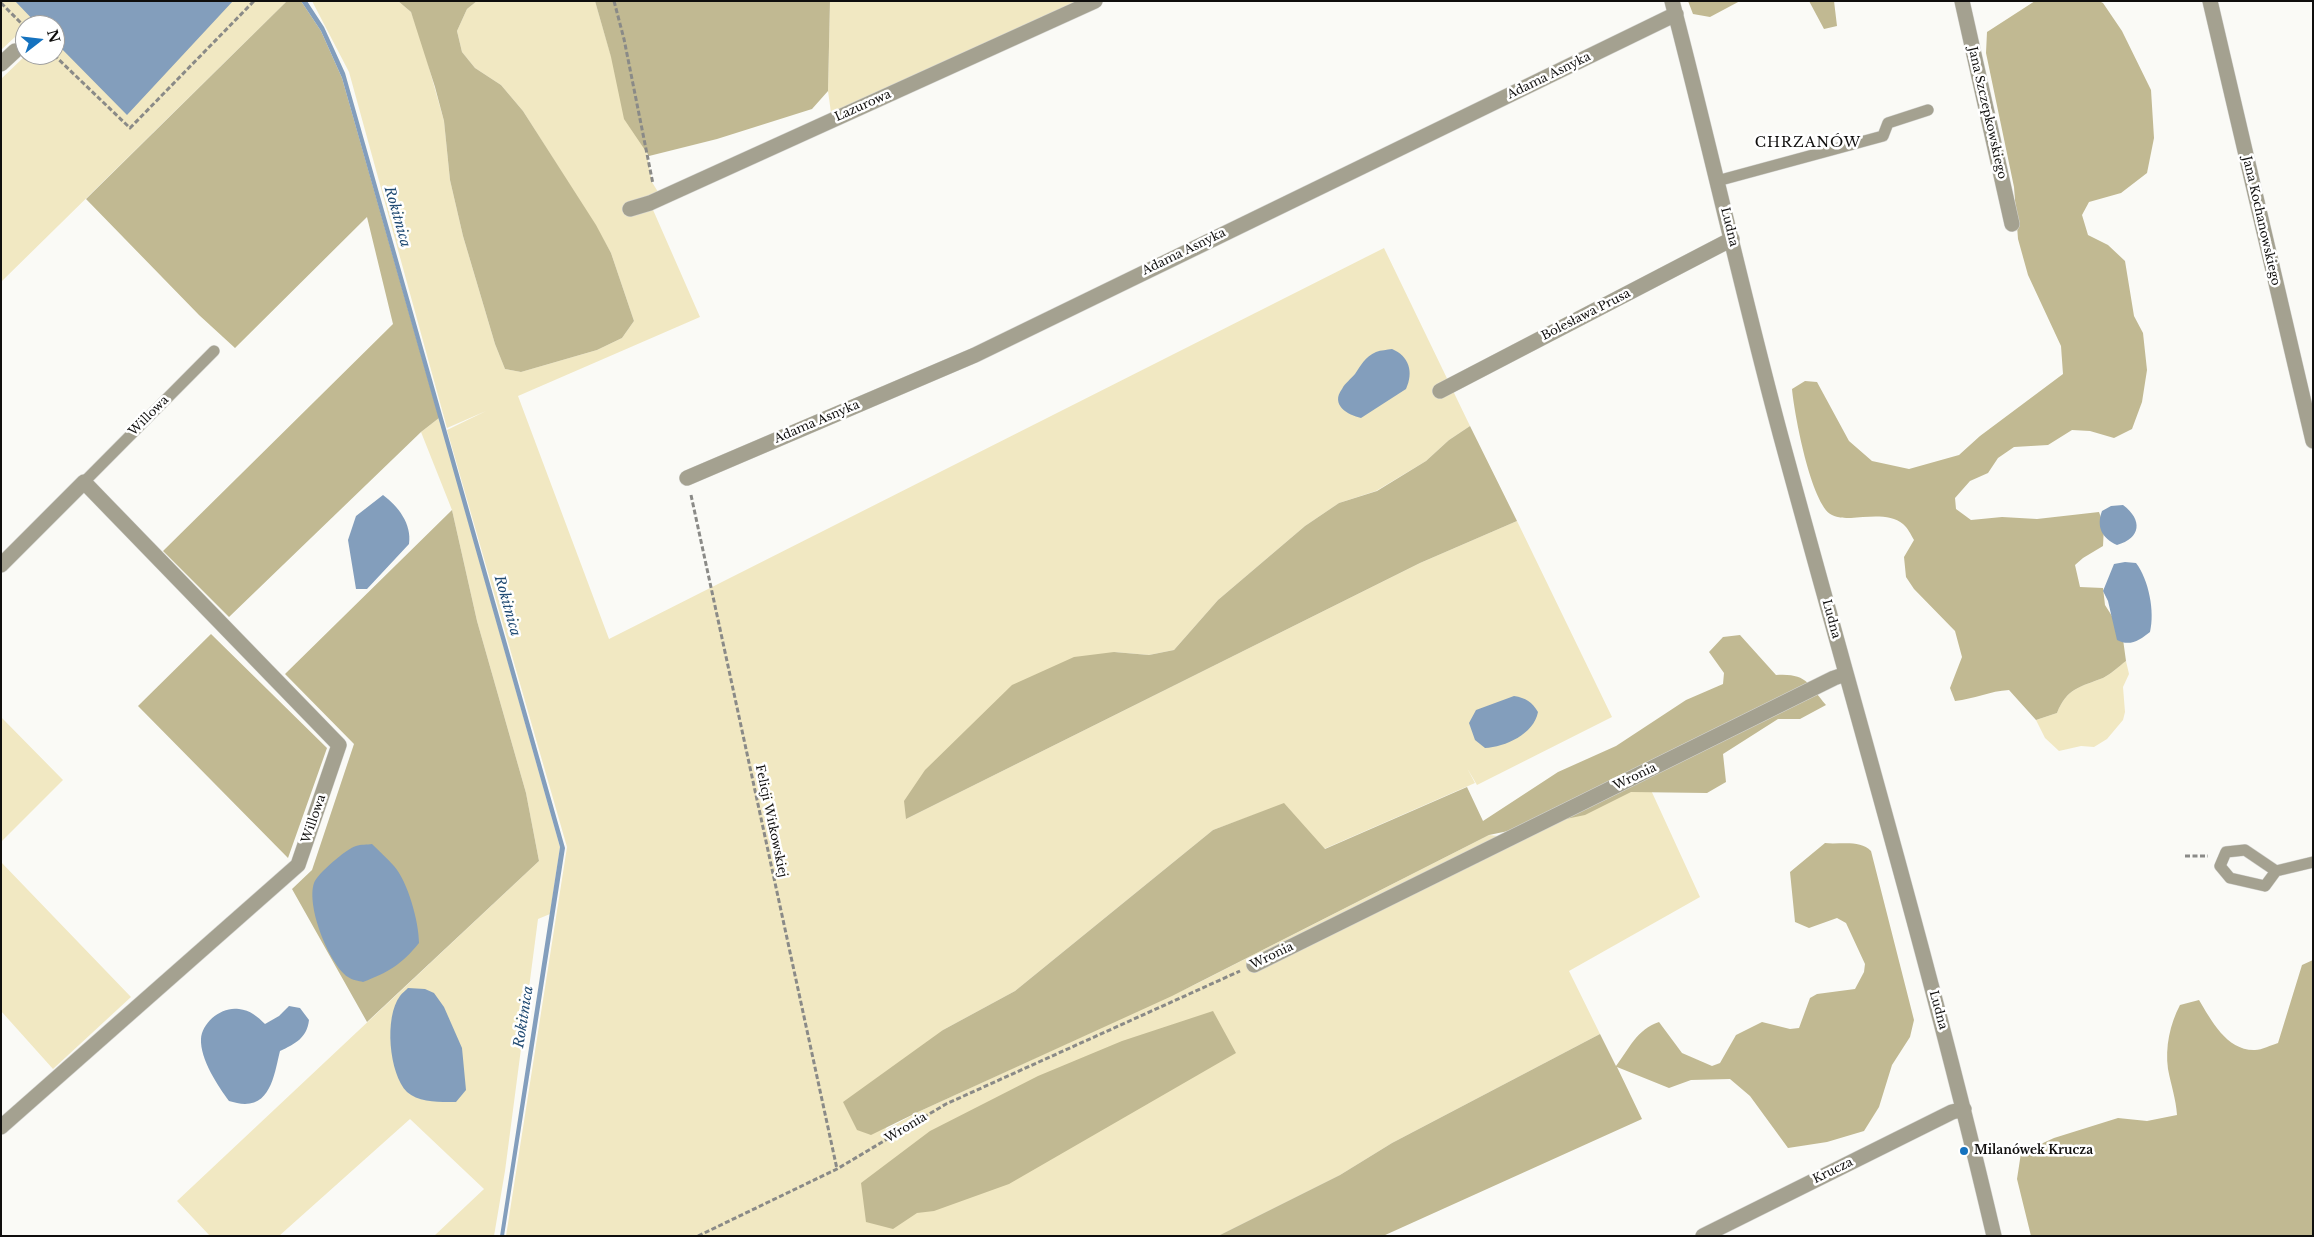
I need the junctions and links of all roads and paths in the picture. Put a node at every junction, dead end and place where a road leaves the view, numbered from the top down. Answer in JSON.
{"nodes":[{"id":1,"x":254,"y":1,"type":"edge"},
{"id":2,"x":614,"y":1,"type":"edge"},
{"id":3,"x":1095,"y":1,"type":"edge"},
{"id":4,"x":1962,"y":1,"type":"edge"},
{"id":5,"x":2210,"y":1,"type":"edge"},
{"id":6,"x":1,"y":3,"type":"edge"},
{"id":7,"x":1674,"y":7,"type":"edge"},
{"id":8,"x":15,"y":17,"type":"edge"},
{"id":9,"x":15,"y":51,"type":"dead end"},
{"id":10,"x":1,"y":64,"type":"edge"},
{"id":11,"x":64,"y":65,"type":"edge"},
{"id":12,"x":1928,"y":110,"type":"dead end"},
{"id":13,"x":1717,"y":181,"type":"junction"},
{"id":14,"x":661,"y":197,"type":"junction"},
{"id":15,"x":630,"y":209,"type":"dead end"},
{"id":16,"x":2012,"y":224,"type":"dead end"},
{"id":17,"x":1732,"y":239,"type":"junction"},
{"id":18,"x":214,"y":351,"type":"dead end"},
{"id":19,"x":1440,"y":391,"type":"dead end"},
{"id":20,"x":2313,"y":442,"type":"edge"},
{"id":21,"x":687,"y":478,"type":"joint"},
{"id":22,"x":84,"y":482,"type":"junction"},
{"id":23,"x":1,"y":565,"type":"edge"},
{"id":24,"x":1846,"y":674,"type":"junction"},
{"id":25,"x":2185,"y":856,"type":"dead end"},
{"id":26,"x":2224,"y":858,"type":"junction"},
{"id":27,"x":2313,"y":862,"type":"edge"},
{"id":28,"x":2276,"y":871,"type":"junction"},
{"id":29,"x":1254,"y":965,"type":"joint"},
{"id":30,"x":1964,"y":1108,"type":"junction"},
{"id":31,"x":1,"y":1127,"type":"edge"},
{"id":32,"x":837,"y":1169,"type":"junction"},
{"id":33,"x":698,"y":1236,"type":"edge"},
{"id":34,"x":1703,"y":1236,"type":"edge"},
{"id":35,"x":1994,"y":1236,"type":"edge"}],
"edges":[{"from":1,"to":11,"type":"path"},
{"from":2,"to":14,"type":"path"},
{"from":3,"to":14,"type":"street","name":"Lazurowa"},
{"from":4,"to":16,"type":"street","name":"Jana Szczepkowskiego"},
{"from":5,"to":20,"type":"street","name":"Jana Kochanowskiego"},
{"from":6,"to":8,"type":"path"},
{"from":7,"to":13,"type":"street","name":"Ludna"},
{"from":7,"to":21,"type":"street","name":"Adama Asnyka"},
{"from":9,"to":10,"type":"street"},
{"from":12,"to":13,"type":"lane"},
{"from":13,"to":17,"type":"street","name":"Ludna"},
{"from":14,"to":15,"type":"street","name":"Lazurowa"},
{"from":17,"to":19,"type":"street","name":"Bolesława Prusa"},
{"from":17,"to":24,"type":"street","name":"Ludna"},
{"from":18,"to":22,"type":"lane","name":"Willowa"},
{"from":21,"to":32,"type":"path","name":"Felicji Witkowskiej"},
{"from":22,"to":23,"type":"street","name":"Willowa"},
{"from":22,"to":31,"type":"street","name":"Willowa"},
{"from":24,"to":29,"type":"street","name":"Wronia"},
{"from":24,"to":30,"type":"street","name":"Ludna"},
{"from":25,"to":26,"type":"path"},
{"from":26,"to":28,"type":"lane"},
{"from":26,"to":28,"type":"lane"},
{"from":27,"to":28,"type":"lane"},
{"from":29,"to":32,"type":"path","name":"Wronia"},
{"from":30,"to":34,"type":"street","name":"Krucza"},
{"from":30,"to":35,"type":"street","name":"Ludna"},
{"from":32,"to":33,"type":"path","name":"Wronia"}]}
